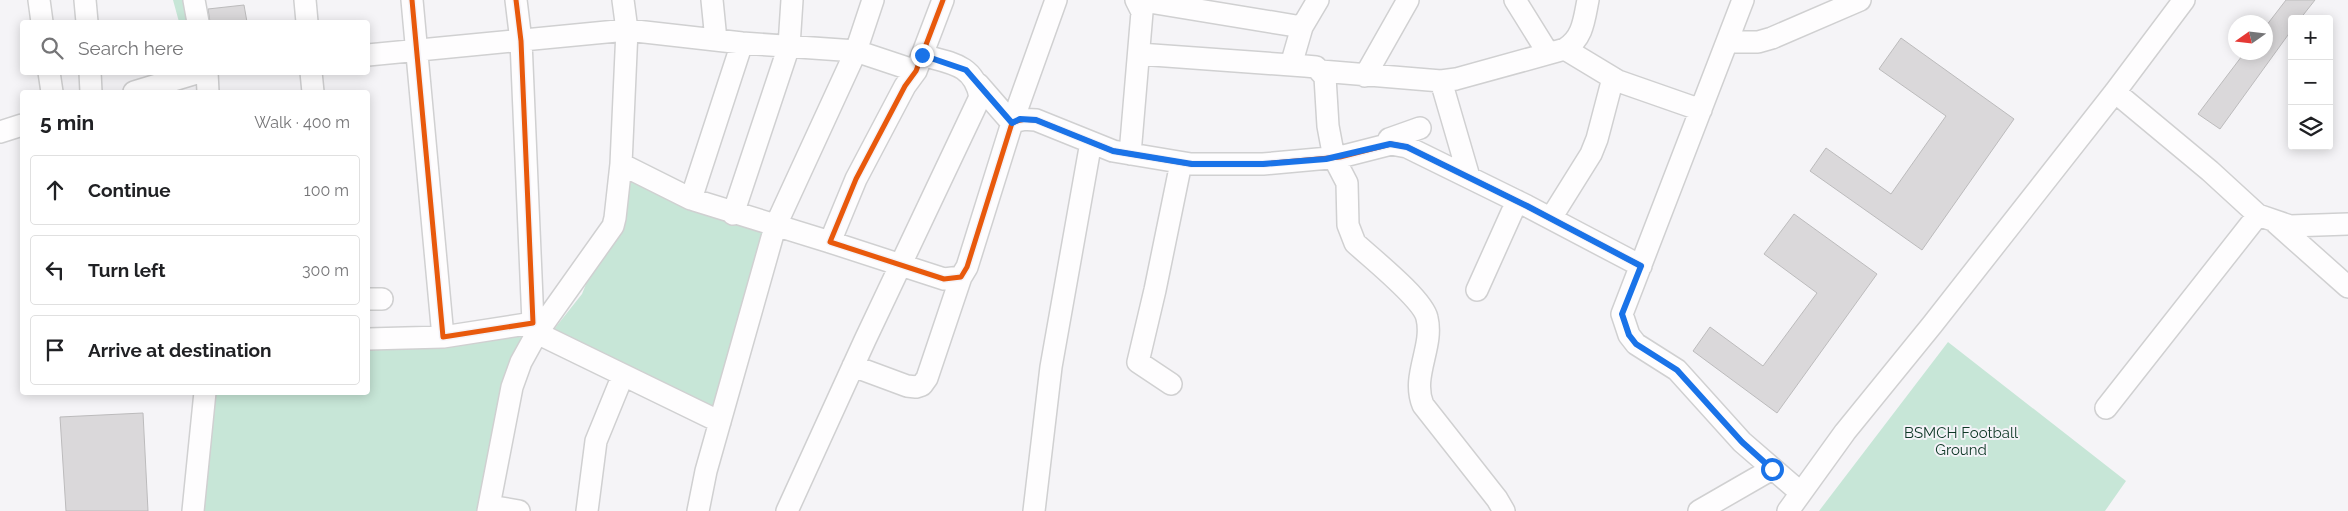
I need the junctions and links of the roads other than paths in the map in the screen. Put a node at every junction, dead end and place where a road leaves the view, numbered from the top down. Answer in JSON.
{"nodes":[{"id":1,"x":39,"y":0,"type":"edge"},
{"id":2,"x":85,"y":0,"type":"edge"},
{"id":3,"x":194,"y":0,"type":"edge"},
{"id":4,"x":305,"y":0,"type":"edge"},
{"id":5,"x":412,"y":0,"type":"edge"},
{"id":6,"x":516,"y":0,"type":"edge"},
{"id":7,"x":623,"y":0,"type":"edge"},
{"id":8,"x":712,"y":0,"type":"edge"},
{"id":9,"x":792,"y":0,"type":"edge"},
{"id":10,"x":873,"y":0,"type":"edge"},
{"id":11,"x":943,"y":0,"type":"edge"},
{"id":12,"x":1056,"y":0,"type":"edge"},
{"id":13,"x":1137,"y":0,"type":"edge"},
{"id":14,"x":1318,"y":0,"type":"edge"},
{"id":15,"x":1408,"y":0,"type":"edge"},
{"id":16,"x":1515,"y":0,"type":"edge"},
{"id":17,"x":1588,"y":0,"type":"edge"},
{"id":18,"x":1743,"y":0,"type":"edge"},
{"id":19,"x":1860,"y":0,"type":"edge"},
{"id":20,"x":2184,"y":0,"type":"edge"},
{"id":21,"x":42,"y":20,"type":"edge"},
{"id":22,"x":87,"y":20,"type":"edge"},
{"id":23,"x":198,"y":20,"type":"edge"},
{"id":24,"x":307,"y":20,"type":"edge"},
{"id":25,"x":1302,"y":27,"type":"junction"},
{"id":26,"x":627,"y":30,"type":"junction"},
{"id":27,"x":521,"y":40,"type":"junction"},
{"id":28,"x":716,"y":40,"type":"junction"},
{"id":29,"x":1727,"y":42,"type":"junction"},
{"id":30,"x":742,"y":43,"type":"junction"},
{"id":31,"x":788,"y":46,"type":"junction"},
{"id":32,"x":417,"y":50,"type":"junction"},
{"id":33,"x":856,"y":51,"type":"junction"},
{"id":34,"x":1556,"y":51,"type":"junction"},
{"id":35,"x":1139,"y":54,"type":"junction"},
{"id":36,"x":370,"y":55,"type":"edge"},
{"id":37,"x":919,"y":63,"type":"junction"},
{"id":38,"x":1291,"y":65,"type":"junction"},
{"id":39,"x":1321,"y":71,"type":"junction"},
{"id":40,"x":49,"y":75,"type":"edge"},
{"id":41,"x":90,"y":75,"type":"edge"},
{"id":42,"x":190,"y":75,"type":"edge"},
{"id":43,"x":207,"y":75,"type":"edge"},
{"id":44,"x":311,"y":75,"type":"edge"},
{"id":45,"x":1365,"y":76,"type":"junction"},
{"id":46,"x":1613,"y":78,"type":"junction"},
{"id":47,"x":1441,"y":81,"type":"junction"},
{"id":48,"x":978,"y":84,"type":"junction"},
{"id":49,"x":52,"y":90,"type":"edge"},
{"id":50,"x":91,"y":90,"type":"edge"},
{"id":51,"x":141,"y":90,"type":"edge"},
{"id":52,"x":208,"y":90,"type":"edge"},
{"id":53,"x":312,"y":90,"type":"edge"},
{"id":54,"x":2115,"y":92,"type":"junction"},
{"id":55,"x":1701,"y":110,"type":"junction"},
{"id":56,"x":1012,"y":123,"type":"junction"},
{"id":57,"x":20,"y":125,"type":"edge"},
{"id":58,"x":1420,"y":128,"type":"dead end"},
{"id":59,"x":0,"y":132,"type":"edge"},
{"id":60,"x":1091,"y":142,"type":"junction"},
{"id":61,"x":1390,"y":144,"type":"junction"},
{"id":62,"x":1130,"y":154,"type":"junction"},
{"id":63,"x":1334,"y":158,"type":"junction"},
{"id":64,"x":1182,"y":163,"type":"junction"},
{"id":65,"x":621,"y":164,"type":"junction"},
{"id":66,"x":1468,"y":177,"type":"junction"},
{"id":67,"x":691,"y":199,"type":"junction"},
{"id":68,"x":1517,"y":201,"type":"junction"},
{"id":69,"x":733,"y":214,"type":"junction"},
{"id":70,"x":1551,"y":218,"type":"junction"},
{"id":71,"x":2267,"y":219,"type":"junction"},
{"id":72,"x":2348,"y":224,"type":"edge"},
{"id":73,"x":775,"y":227,"type":"junction"},
{"id":74,"x":830,"y":242,"type":"junction"},
{"id":75,"x":901,"y":264,"type":"junction"},
{"id":76,"x":1641,"y":266,"type":"junction"},
{"id":77,"x":960,"y":276,"type":"junction"},
{"id":78,"x":2348,"y":287,"type":"edge"},
{"id":79,"x":1477,"y":290,"type":"dead end"},
{"id":80,"x":535,"y":328,"type":"junction"},
{"id":81,"x":443,"y":337,"type":"junction"},
{"id":82,"x":370,"y":340,"type":"edge"},
{"id":83,"x":853,"y":366,"type":"junction"},
{"id":84,"x":623,"y":375,"type":"junction"},
{"id":85,"x":1171,"y":384,"type":"dead end"},
{"id":86,"x":205,"y":395,"type":"edge"},
{"id":87,"x":2106,"y":408,"type":"dead end"},
{"id":88,"x":720,"y":422,"type":"junction"},
{"id":89,"x":1772,"y":469,"type":"junction"},
{"id":90,"x":1801,"y":493,"type":"junction"},
{"id":91,"x":489,"y":509,"type":"edge"},
{"id":92,"x":193,"y":511,"type":"edge"},
{"id":93,"x":518,"y":511,"type":"edge"},
{"id":94,"x":587,"y":511,"type":"edge"},
{"id":95,"x":698,"y":511,"type":"edge"},
{"id":96,"x":787,"y":511,"type":"edge"},
{"id":97,"x":1034,"y":511,"type":"edge"},
{"id":98,"x":1504,"y":511,"type":"edge"},
{"id":99,"x":1699,"y":511,"type":"edge"},
{"id":100,"x":1788,"y":511,"type":"edge"}],
"edges":[{"from":1,"to":21,"type":"street"},
{"from":2,"to":22,"type":"street"},
{"from":3,"to":23,"type":"street"},
{"from":4,"to":24,"type":"street"},
{"from":5,"to":32,"type":"street"},
{"from":6,"to":27,"type":"street"},
{"from":7,"to":26,"type":"street"},
{"from":8,"to":28,"type":"street"},
{"from":9,"to":31,"type":"street"},
{"from":10,"to":33,"type":"street"},
{"from":11,"to":37,"type":"street"},
{"from":12,"to":56,"type":"street"},
{"from":13,"to":25,"type":"street"},
{"from":13,"to":35,"type":"street"},
{"from":14,"to":25,"type":"street"},
{"from":15,"to":45,"type":"street"},
{"from":16,"to":34,"type":"street"},
{"from":17,"to":34,"type":"street"},
{"from":18,"to":29,"type":"street"},
{"from":19,"to":29,"type":"street"},
{"from":20,"to":54,"type":"street"},
{"from":25,"to":38,"type":"street"},
{"from":26,"to":27,"type":"street"},
{"from":26,"to":28,"type":"street"},
{"from":26,"to":65,"type":"street"},
{"from":27,"to":32,"type":"street"},
{"from":27,"to":80,"type":"street"},
{"from":28,"to":30,"type":"street"},
{"from":29,"to":55,"type":"street"},
{"from":30,"to":31,"type":"street"},
{"from":30,"to":67,"type":"street"},
{"from":31,"to":33,"type":"street"},
{"from":31,"to":69,"type":"street"},
{"from":32,"to":36,"type":"street"},
{"from":32,"to":81,"type":"street"},
{"from":33,"to":37,"type":"street"},
{"from":33,"to":73,"type":"street"},
{"from":34,"to":46,"type":"street"},
{"from":34,"to":47,"type":"street"},
{"from":35,"to":38,"type":"street"},
{"from":35,"to":62,"type":"street"},
{"from":37,"to":48,"type":"street"},
{"from":37,"to":74,"type":"street"},
{"from":38,"to":39,"type":"street"},
{"from":39,"to":45,"type":"street"},
{"from":39,"to":63,"type":"street"},
{"from":40,"to":49,"type":"street"},
{"from":41,"to":50,"type":"street"},
{"from":42,"to":51,"type":"street"},
{"from":43,"to":52,"type":"street"},
{"from":44,"to":53,"type":"street"},
{"from":45,"to":47,"type":"street"},
{"from":46,"to":55,"type":"street"},
{"from":46,"to":70,"type":"street"},
{"from":47,"to":66,"type":"street"},
{"from":48,"to":56,"type":"street"},
{"from":48,"to":75,"type":"street"},
{"from":54,"to":71,"type":"street"},
{"from":54,"to":90,"type":"street"},
{"from":55,"to":76,"type":"street"},
{"from":56,"to":60,"type":"street"},
{"from":56,"to":77,"type":"street"},
{"from":57,"to":59,"type":"street"},
{"from":58,"to":61,"type":"street"},
{"from":60,"to":62,"type":"street"},
{"from":60,"to":97,"type":"street"},
{"from":61,"to":63,"type":"street"},
{"from":61,"to":66,"type":"street"},
{"from":62,"to":64,"type":"street"},
{"from":63,"to":64,"type":"street"},
{"from":63,"to":98,"type":"street"},
{"from":64,"to":85,"type":"street"},
{"from":65,"to":67,"type":"street"},
{"from":65,"to":80,"type":"street"},
{"from":66,"to":68,"type":"street"},
{"from":67,"to":69,"type":"street"},
{"from":68,"to":70,"type":"street"},
{"from":68,"to":79,"type":"street"},
{"from":69,"to":73,"type":"street"},
{"from":70,"to":76,"type":"street"},
{"from":71,"to":72,"type":"street"},
{"from":71,"to":78,"type":"street"},
{"from":71,"to":87,"type":"street"},
{"from":73,"to":74,"type":"street"},
{"from":73,"to":88,"type":"street"},
{"from":74,"to":75,"type":"street"},
{"from":75,"to":77,"type":"street"},
{"from":75,"to":83,"type":"street"},
{"from":76,"to":89,"type":"street"},
{"from":77,"to":83,"type":"street"},
{"from":80,"to":81,"type":"street"},
{"from":80,"to":84,"type":"street"},
{"from":80,"to":91,"type":"street"},
{"from":81,"to":82,"type":"street"},
{"from":83,"to":96,"type":"street"},
{"from":84,"to":88,"type":"street"},
{"from":84,"to":94,"type":"street"},
{"from":86,"to":92,"type":"street"},
{"from":88,"to":95,"type":"street"},
{"from":89,"to":90,"type":"street"},
{"from":89,"to":99,"type":"street"},
{"from":90,"to":100,"type":"street"},
{"from":91,"to":93,"type":"street"}]}
